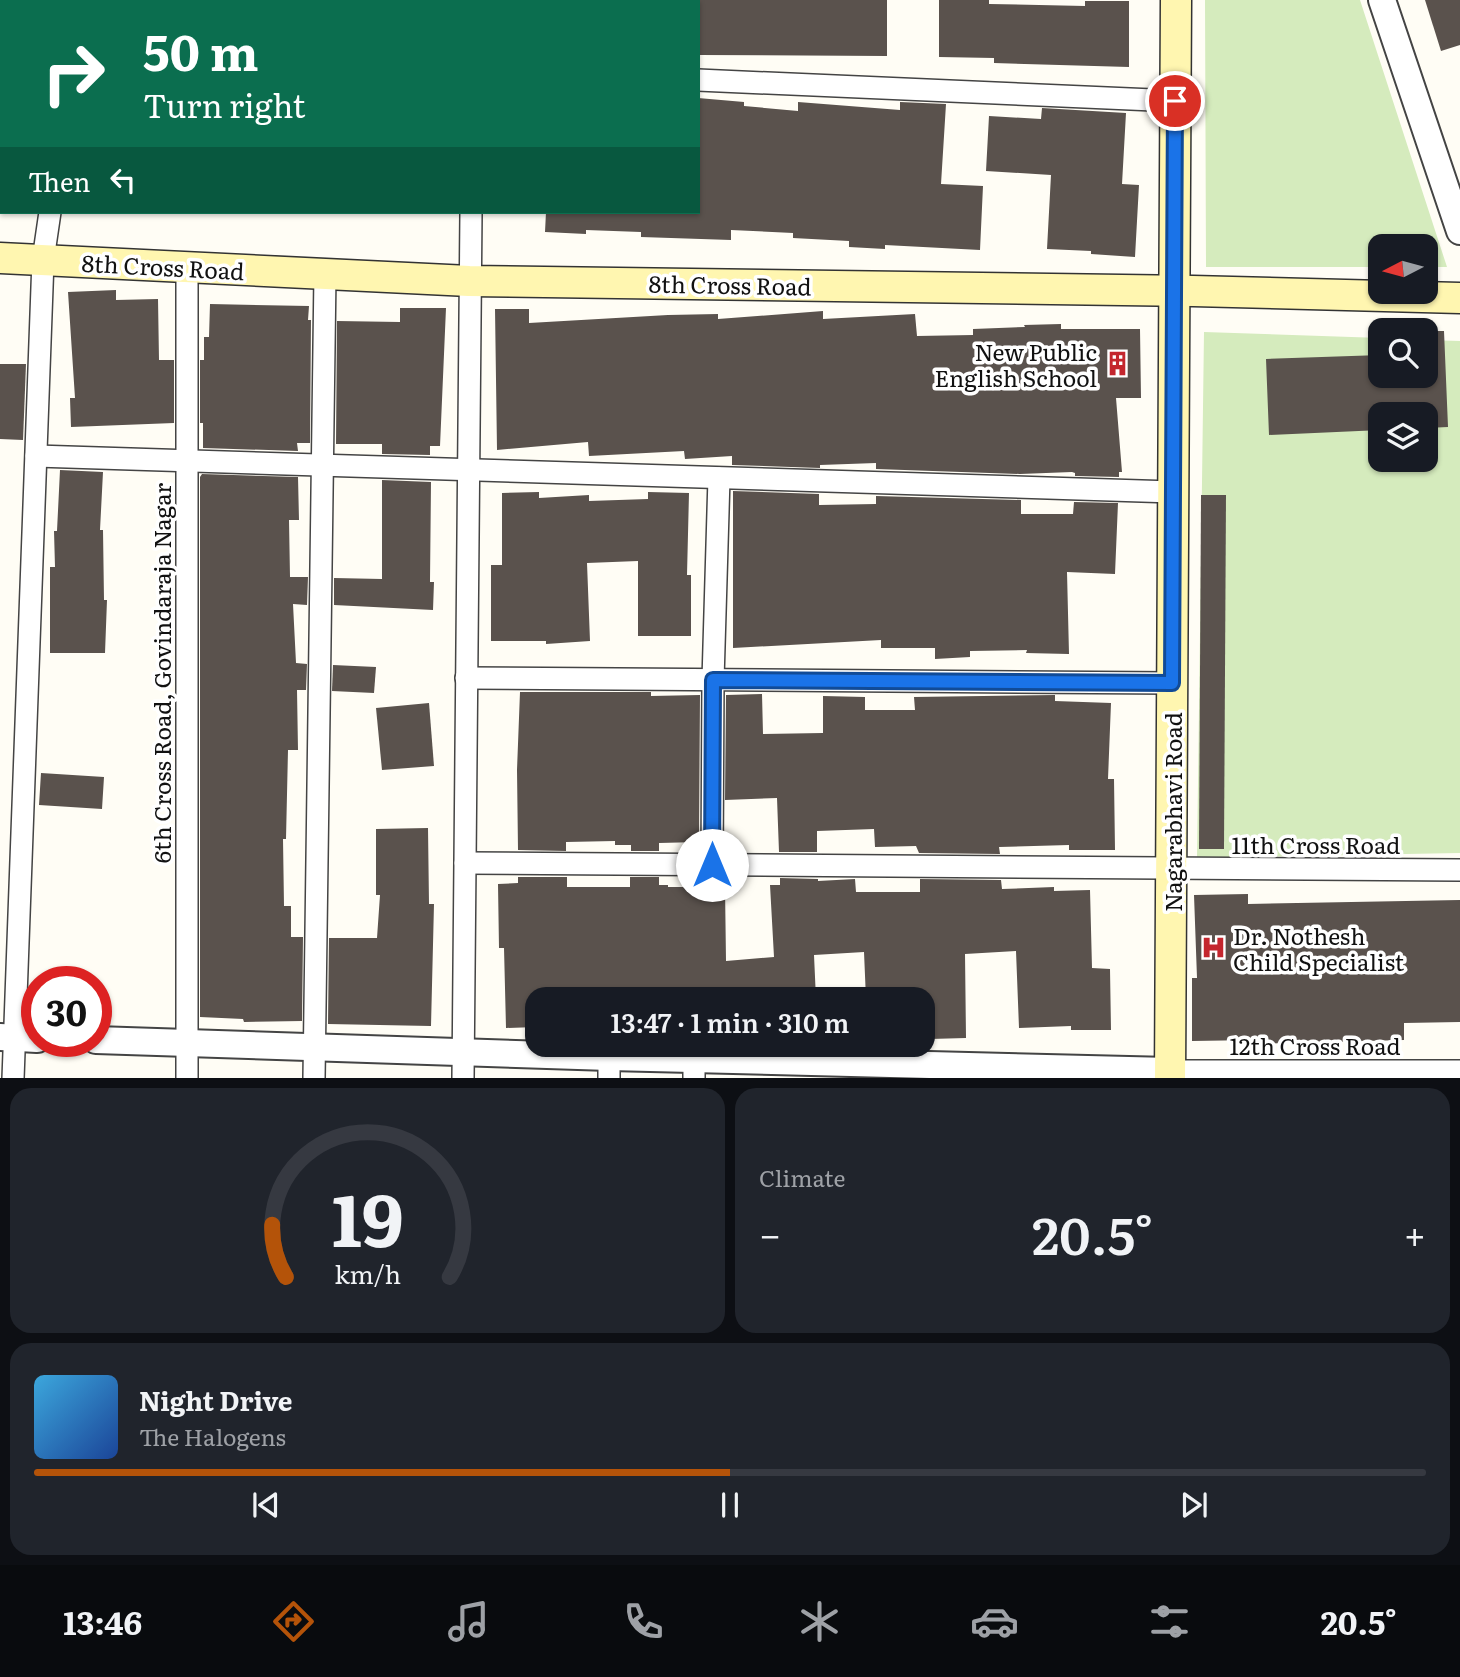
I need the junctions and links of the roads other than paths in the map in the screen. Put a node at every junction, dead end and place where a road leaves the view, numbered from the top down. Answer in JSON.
{"nodes":[{"id":1,"x":1176,"y":0,"type":"edge"},
{"id":2,"x":1382,"y":0,"type":"edge"},
{"id":3,"x":700,"y":80,"type":"edge"},
{"id":4,"x":1175,"y":101,"type":"junction"},
{"id":5,"x":50,"y":214,"type":"edge"},
{"id":6,"x":471,"y":214,"type":"edge"},
{"id":7,"x":1460,"y":232,"type":"edge"},
{"id":8,"x":0,"y":258,"type":"edge"},
{"id":9,"x":43,"y":260,"type":"junction"},
{"id":10,"x":187,"y":268,"type":"junction"},
{"id":11,"x":325,"y":274,"type":"junction"},
{"id":12,"x":469,"y":281,"type":"junction"},
{"id":13,"x":1175,"y":290,"type":"junction"},
{"id":14,"x":1460,"y":299,"type":"edge"},
{"id":15,"x":36,"y":456,"type":"junction"},
{"id":16,"x":187,"y":461,"type":"junction"},
{"id":17,"x":322,"y":465,"type":"junction"},
{"id":18,"x":467,"y":470,"type":"junction"},
{"id":19,"x":719,"y":478,"type":"junction"},
{"id":20,"x":1174,"y":492,"type":"junction"},
{"id":21,"x":466,"y":678,"type":"junction"},
{"id":22,"x":713,"y":680,"type":"junction"},
{"id":23,"x":1172,"y":683,"type":"junction"},
{"id":24,"x":465,"y":863,"type":"junction"},
{"id":25,"x":712,"y":865,"type":"junction"},
{"id":26,"x":1171,"y":870,"type":"junction"},
{"id":27,"x":1460,"y":870,"type":"edge"},
{"id":28,"x":17,"y":1038,"type":"edge"},
{"id":29,"x":112,"y":1041,"type":"edge"},
{"id":30,"x":187,"y":1043,"type":"junction"},
{"id":31,"x":313,"y":1046,"type":"junction"},
{"id":32,"x":463,"y":1051,"type":"junction"},
{"id":33,"x":609,"y":1068,"type":"edge"},
{"id":34,"x":694,"y":1068,"type":"edge"},
{"id":35,"x":800,"y":1069,"type":"edge"},
{"id":36,"x":1460,"y":1071,"type":"edge"},
{"id":37,"x":1170,"y":1075,"type":"edge"},
{"id":38,"x":13,"y":1078,"type":"edge"},
{"id":39,"x":187,"y":1078,"type":"edge"},
{"id":40,"x":314,"y":1078,"type":"edge"},
{"id":41,"x":463,"y":1078,"type":"edge"}],
"edges":[{"from":1,"to":4,"type":"main road","name":"Nagarabhavi Road"},
{"from":2,"to":7,"type":"street"},
{"from":3,"to":4,"type":"street"},
{"from":4,"to":13,"type":"main road","name":"Nagarabhavi Road"},
{"from":5,"to":9,"type":"street"},
{"from":6,"to":12,"type":"street"},
{"from":8,"to":9,"type":"main road","name":"8th Cross Road"},
{"from":9,"to":10,"type":"main road","name":"8th Cross Road"},
{"from":9,"to":15,"type":"street"},
{"from":10,"to":11,"type":"main road","name":"8th Cross Road"},
{"from":10,"to":16,"type":"street","name":"6th Cross Road, Govindaraja Nagar"},
{"from":11,"to":12,"type":"main road","name":"8th Cross Road"},
{"from":11,"to":17,"type":"street"},
{"from":12,"to":13,"type":"main road","name":"8th Cross Road"},
{"from":12,"to":18,"type":"street"},
{"from":13,"to":14,"type":"main road","name":"8th Cross Road"},
{"from":13,"to":20,"type":"main road","name":"Nagarabhavi Road"},
{"from":15,"to":16,"type":"street"},
{"from":15,"to":28,"type":"street"},
{"from":16,"to":17,"type":"street"},
{"from":16,"to":30,"type":"street","name":"6th Cross Road, Govindaraja Nagar"},
{"from":17,"to":18,"type":"street"},
{"from":17,"to":31,"type":"street"},
{"from":18,"to":19,"type":"street"},
{"from":18,"to":21,"type":"street"},
{"from":19,"to":20,"type":"street"},
{"from":19,"to":22,"type":"street"},
{"from":20,"to":23,"type":"main road","name":"Nagarabhavi Road"},
{"from":21,"to":22,"type":"street"},
{"from":21,"to":24,"type":"street"},
{"from":22,"to":23,"type":"street"},
{"from":22,"to":25,"type":"street"},
{"from":23,"to":26,"type":"main road","name":"Nagarabhavi Road"},
{"from":24,"to":25,"type":"street","name":"11th Cross Road"},
{"from":24,"to":32,"type":"street"},
{"from":25,"to":26,"type":"street","name":"11th Cross Road"},
{"from":26,"to":27,"type":"street","name":"11th Cross Road"},
{"from":26,"to":37,"type":"main road","name":"Nagarabhavi Road"},
{"from":28,"to":38,"type":"street"},
{"from":29,"to":30,"type":"street"},
{"from":30,"to":31,"type":"street"},
{"from":30,"to":39,"type":"street","name":"6th Cross Road, Govindaraja Nagar"},
{"from":31,"to":32,"type":"street"},
{"from":31,"to":40,"type":"street"},
{"from":32,"to":33,"type":"street"},
{"from":32,"to":41,"type":"street"},
{"from":33,"to":34,"type":"street"},
{"from":34,"to":35,"type":"street"},
{"from":35,"to":37,"type":"street"},
{"from":36,"to":37,"type":"street","name":"12th Cross Road"}]}
